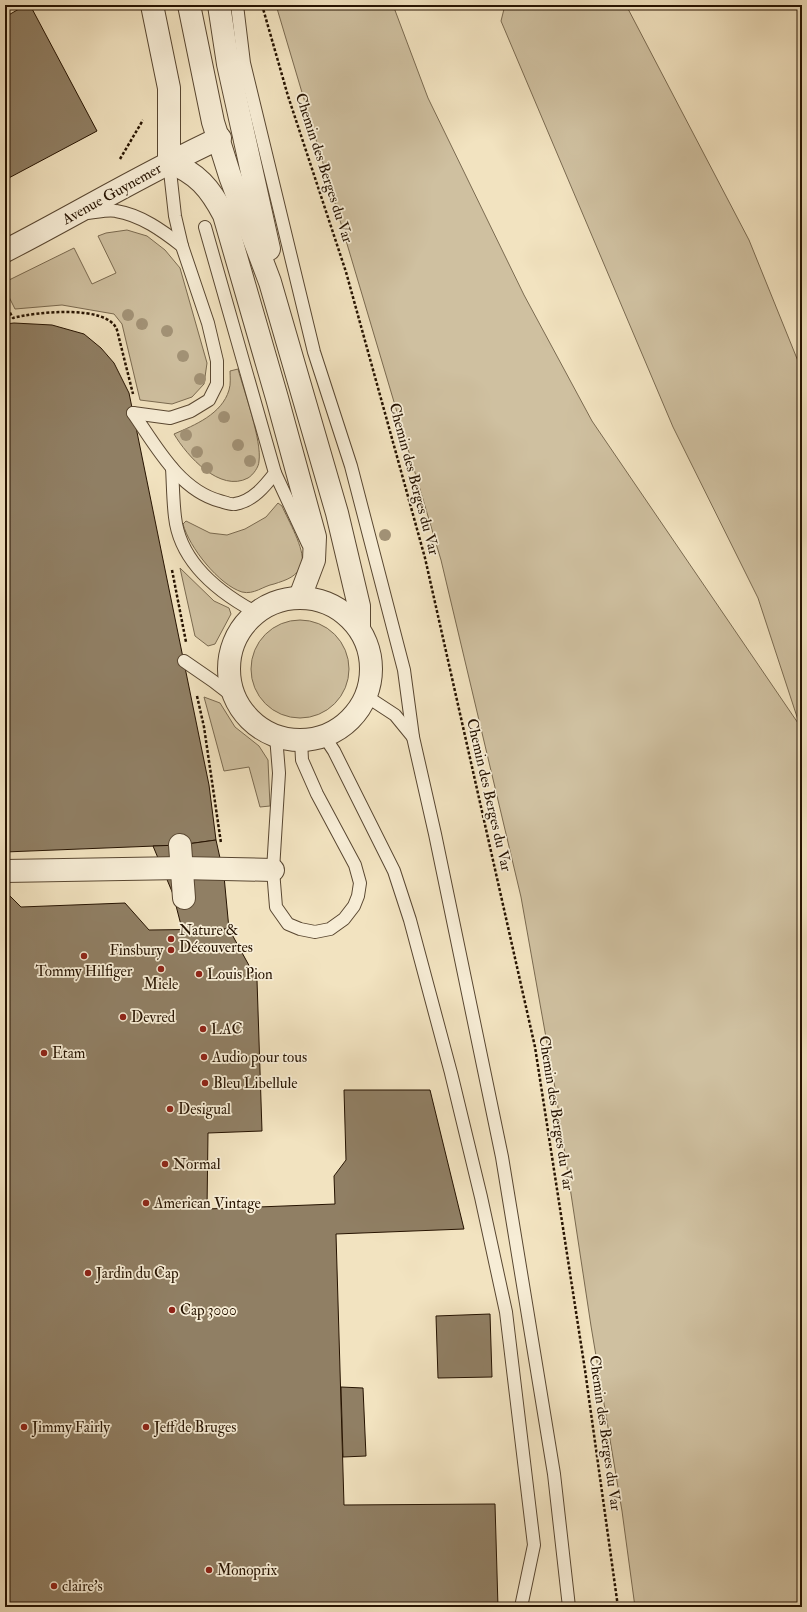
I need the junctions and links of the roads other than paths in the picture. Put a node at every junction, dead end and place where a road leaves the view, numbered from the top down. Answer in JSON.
{"nodes":[{"id":1,"x":152,"y":5,"type":"edge"},
{"id":2,"x":189,"y":5,"type":"edge"},
{"id":3,"x":219,"y":5,"type":"edge"},
{"id":4,"x":237,"y":5,"type":"edge"},
{"id":5,"x":220,"y":138,"type":"junction"},
{"id":6,"x":169,"y":162,"type":"junction"},
{"id":7,"x":77,"y":214,"type":"junction"},
{"id":8,"x":205,"y":227,"type":"dead end"},
{"id":9,"x":182,"y":246,"type":"junction"},
{"id":10,"x":5,"y":251,"type":"edge"},
{"id":11,"x":270,"y":282,"type":"junction"},
{"id":12,"x":172,"y":468,"type":"junction"},
{"id":13,"x":275,"y":473,"type":"junction"},
{"id":14,"x":314,"y":560,"type":"junction"},
{"id":15,"x":300,"y":597,"type":"junction"},
{"id":16,"x":255,"y":612,"type":"junction"},
{"id":17,"x":359,"y":626,"type":"junction"},
{"id":18,"x":187,"y":663,"type":"road end"},
{"id":19,"x":366,"y":696,"type":"junction"},
{"id":20,"x":235,"y":698,"type":"junction"},
{"id":21,"x":276,"y":736,"type":"junction"},
{"id":22,"x":324,"y":736,"type":"junction"},
{"id":23,"x":413,"y":737,"type":"junction"},
{"id":24,"x":301,"y":740,"type":"junction"},
{"id":25,"x":180,"y":845,"type":"dead end"},
{"id":26,"x":182,"y":868,"type":"junction"},
{"id":27,"x":273,"y":870,"type":"junction"},
{"id":28,"x":5,"y":871,"type":"edge"},
{"id":29,"x":184,"y":898,"type":"dead end"},
{"id":30,"x":521,"y":1607,"type":"edge"},
{"id":31,"x":569,"y":1607,"type":"edge"}],
"edges":[{"from":1,"to":6,"type":"street"},
{"from":2,"to":5,"type":"street"},
{"from":3,"to":11,"type":"street"},
{"from":4,"to":23,"type":"lane"},
{"from":5,"to":6,"type":"street","name":"Avenue Guynemer"},
{"from":5,"to":11,"type":"street"},
{"from":6,"to":7,"type":"street","name":"Avenue Guynemer"},
{"from":6,"to":9,"type":"lane"},
{"from":6,"to":14,"type":"street"},
{"from":7,"to":9,"type":"lane"},
{"from":7,"to":10,"type":"street","name":"Avenue Guynemer"},
{"from":8,"to":13,"type":"lane"},
{"from":9,"to":12,"type":"lane"},
{"from":11,"to":17,"type":"street"},
{"from":12,"to":13,"type":"lane"},
{"from":12,"to":16,"type":"lane"},
{"from":13,"to":14,"type":"lane"},
{"from":14,"to":15,"type":"street"},
{"from":15,"to":16,"type":"street"},
{"from":15,"to":17,"type":"street"},
{"from":16,"to":20,"type":"street"},
{"from":17,"to":19,"type":"street"},
{"from":18,"to":20,"type":"lane"},
{"from":19,"to":22,"type":"street"},
{"from":19,"to":23,"type":"lane"},
{"from":20,"to":21,"type":"street"},
{"from":21,"to":24,"type":"street"},
{"from":21,"to":27,"type":"lane"},
{"from":22,"to":24,"type":"street"},
{"from":22,"to":30,"type":"lane"},
{"from":23,"to":31,"type":"lane"},
{"from":24,"to":27,"type":"lane"},
{"from":25,"to":26,"type":"street"},
{"from":26,"to":27,"type":"street"},
{"from":26,"to":28,"type":"street"},
{"from":26,"to":29,"type":"street"}]}
